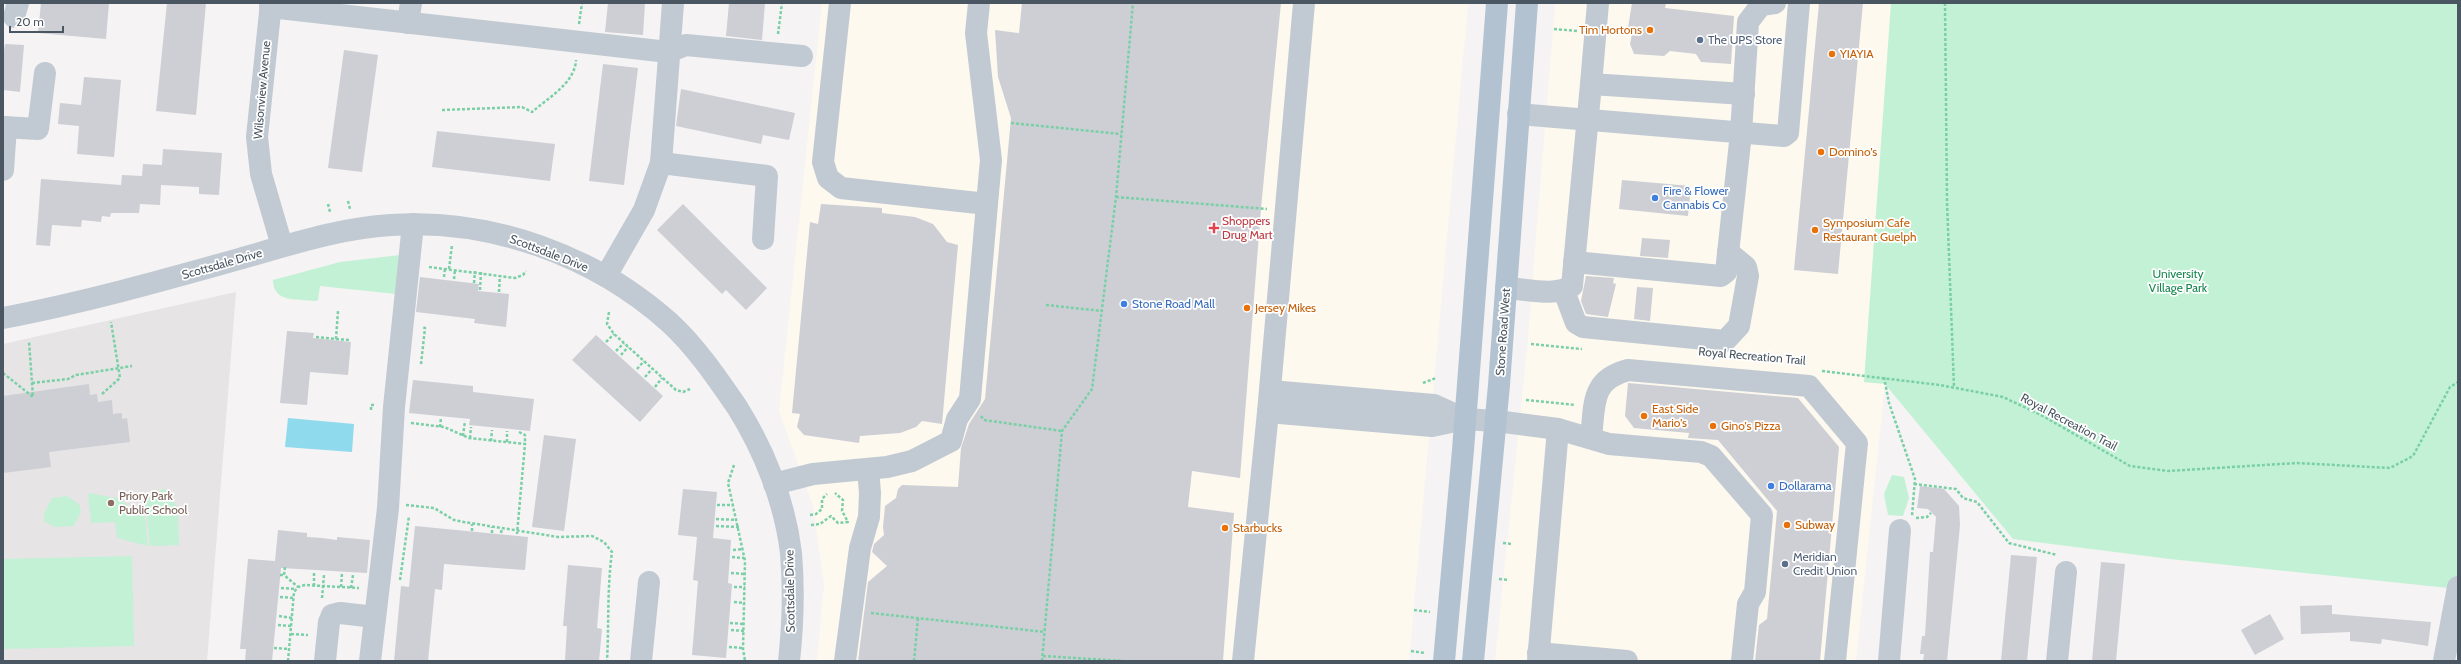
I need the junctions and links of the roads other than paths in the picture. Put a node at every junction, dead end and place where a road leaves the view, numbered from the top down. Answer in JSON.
{"nodes":[{"id":1,"x":673,"y":3,"type":"edge"},
{"id":2,"x":840,"y":3,"type":"edge"},
{"id":3,"x":979,"y":3,"type":"edge"},
{"id":4,"x":1304,"y":3,"type":"edge"},
{"id":5,"x":1497,"y":3,"type":"edge"},
{"id":6,"x":1526,"y":3,"type":"edge"},
{"id":7,"x":1598,"y":3,"type":"edge"},
{"id":8,"x":1775,"y":3,"type":"edge"},
{"id":9,"x":1799,"y":3,"type":"edge"},
{"id":10,"x":270,"y":5,"type":"edge"},
{"id":11,"x":410,"y":13,"type":"edge"},
{"id":12,"x":668,"y":52,"type":"junction"},
{"id":13,"x":802,"y":56,"type":"dead end"},
{"id":14,"x":45,"y":73,"type":"dead end"},
{"id":15,"x":1591,"y":84,"type":"junction"},
{"id":16,"x":1744,"y":94,"type":"junction"},
{"id":17,"x":1518,"y":114,"type":"junction"},
{"id":18,"x":1586,"y":120,"type":"junction"},
{"id":19,"x":4,"y":127,"type":"edge"},
{"id":20,"x":1741,"y":133,"type":"junction"},
{"id":21,"x":661,"y":163,"type":"junction"},
{"id":22,"x":3,"y":170,"type":"edge"},
{"id":23,"x":987,"y":204,"type":"junction"},
{"id":24,"x":413,"y":224,"type":"junction"},
{"id":25,"x":763,"y":240,"type":"dead end"},
{"id":26,"x":282,"y":246,"type":"junction"},
{"id":27,"x":1728,"y":252,"type":"junction"},
{"id":28,"x":1574,"y":262,"type":"junction"},
{"id":29,"x":606,"y":276,"type":"junction"},
{"id":30,"x":1506,"y":288,"type":"junction"},
{"id":31,"x":1564,"y":291,"type":"junction"},
{"id":32,"x":3,"y":318,"type":"edge"},
{"id":33,"x":1269,"y":401,"type":"junction"},
{"id":34,"x":1465,"y":419,"type":"junction"},
{"id":35,"x":1496,"y":421,"type":"junction"},
{"id":36,"x":1558,"y":429,"type":"junction"},
{"id":37,"x":1591,"y":438,"type":"junction"},
{"id":38,"x":868,"y":469,"type":"junction"},
{"id":39,"x":774,"y":484,"type":"junction"},
{"id":40,"x":1900,"y":530,"type":"dead end"},
{"id":41,"x":2066,"y":572,"type":"road end"},
{"id":42,"x":649,"y":582,"type":"dead end"},
{"id":43,"x":2458,"y":587,"type":"edge"},
{"id":44,"x":375,"y":617,"type":"junction"},
{"id":45,"x":1438,"y":657,"type":"edge"},
{"id":46,"x":1538,"y":657,"type":"edge"},
{"id":47,"x":325,"y":661,"type":"edge"},
{"id":48,"x":370,"y":661,"type":"edge"},
{"id":49,"x":641,"y":661,"type":"edge"},
{"id":50,"x":790,"y":661,"type":"edge"},
{"id":51,"x":845,"y":661,"type":"edge"},
{"id":52,"x":1243,"y":661,"type":"edge"},
{"id":53,"x":1473,"y":661,"type":"edge"},
{"id":54,"x":1627,"y":661,"type":"edge"},
{"id":55,"x":1742,"y":661,"type":"edge"},
{"id":56,"x":1835,"y":661,"type":"edge"},
{"id":57,"x":1889,"y":661,"type":"edge"},
{"id":58,"x":2058,"y":661,"type":"edge"},
{"id":59,"x":2444,"y":661,"type":"edge"}],
"edges":[{"from":1,"to":12,"type":"street"},
{"from":2,"to":23,"type":"street"},
{"from":3,"to":23,"type":"street"},
{"from":4,"to":33,"type":"street"},
{"from":5,"to":34,"type":"main road"},
{"from":6,"to":17,"type":"main road","name":"Stone Road West"},
{"from":7,"to":15,"type":"street"},
{"from":8,"to":16,"type":"street"},
{"from":9,"to":20,"type":"street"},
{"from":10,"to":11,"type":"street"},
{"from":10,"to":26,"type":"street","name":"Wilsonview Avenue"},
{"from":11,"to":12,"type":"street"},
{"from":12,"to":13,"type":"street"},
{"from":12,"to":21,"type":"street"},
{"from":14,"to":19,"type":"street"},
{"from":15,"to":16,"type":"street"},
{"from":15,"to":18,"type":"street"},
{"from":16,"to":20,"type":"street"},
{"from":17,"to":18,"type":"street"},
{"from":17,"to":30,"type":"main road","name":"Stone Road West"},
{"from":18,"to":20,"type":"street"},
{"from":18,"to":28,"type":"street"},
{"from":19,"to":22,"type":"street"},
{"from":20,"to":27,"type":"street"},
{"from":21,"to":25,"type":"street"},
{"from":21,"to":29,"type":"street"},
{"from":23,"to":38,"type":"street"},
{"from":24,"to":26,"type":"street","name":"Scottsdale Drive"},
{"from":24,"to":29,"type":"street","name":"Scottsdale Drive"},
{"from":24,"to":44,"type":"street"},
{"from":26,"to":32,"type":"street","name":"Scottsdale Drive"},
{"from":27,"to":28,"type":"street"},
{"from":27,"to":31,"type":"street"},
{"from":28,"to":31,"type":"street"},
{"from":29,"to":39,"type":"street","name":"Scottsdale Drive"},
{"from":30,"to":31,"type":"street"},
{"from":30,"to":35,"type":"main road","name":"Stone Road West"},
{"from":33,"to":34,"type":"street"},
{"from":33,"to":52,"type":"street"},
{"from":34,"to":35,"type":"street"},
{"from":34,"to":45,"type":"main road"},
{"from":35,"to":36,"type":"street"},
{"from":35,"to":53,"type":"main road","name":"Stone Road West"},
{"from":36,"to":37,"type":"street"},
{"from":36,"to":46,"type":"street"},
{"from":37,"to":55,"type":"street"},
{"from":37,"to":56,"type":"street"},
{"from":38,"to":39,"type":"street"},
{"from":38,"to":51,"type":"street"},
{"from":39,"to":50,"type":"street","name":"Scottsdale Drive"},
{"from":40,"to":57,"type":"street"},
{"from":41,"to":58,"type":"street"},
{"from":42,"to":49,"type":"street"},
{"from":43,"to":59,"type":"street"},
{"from":44,"to":47,"type":"street"},
{"from":44,"to":48,"type":"street"},
{"from":46,"to":54,"type":"street"}]}
